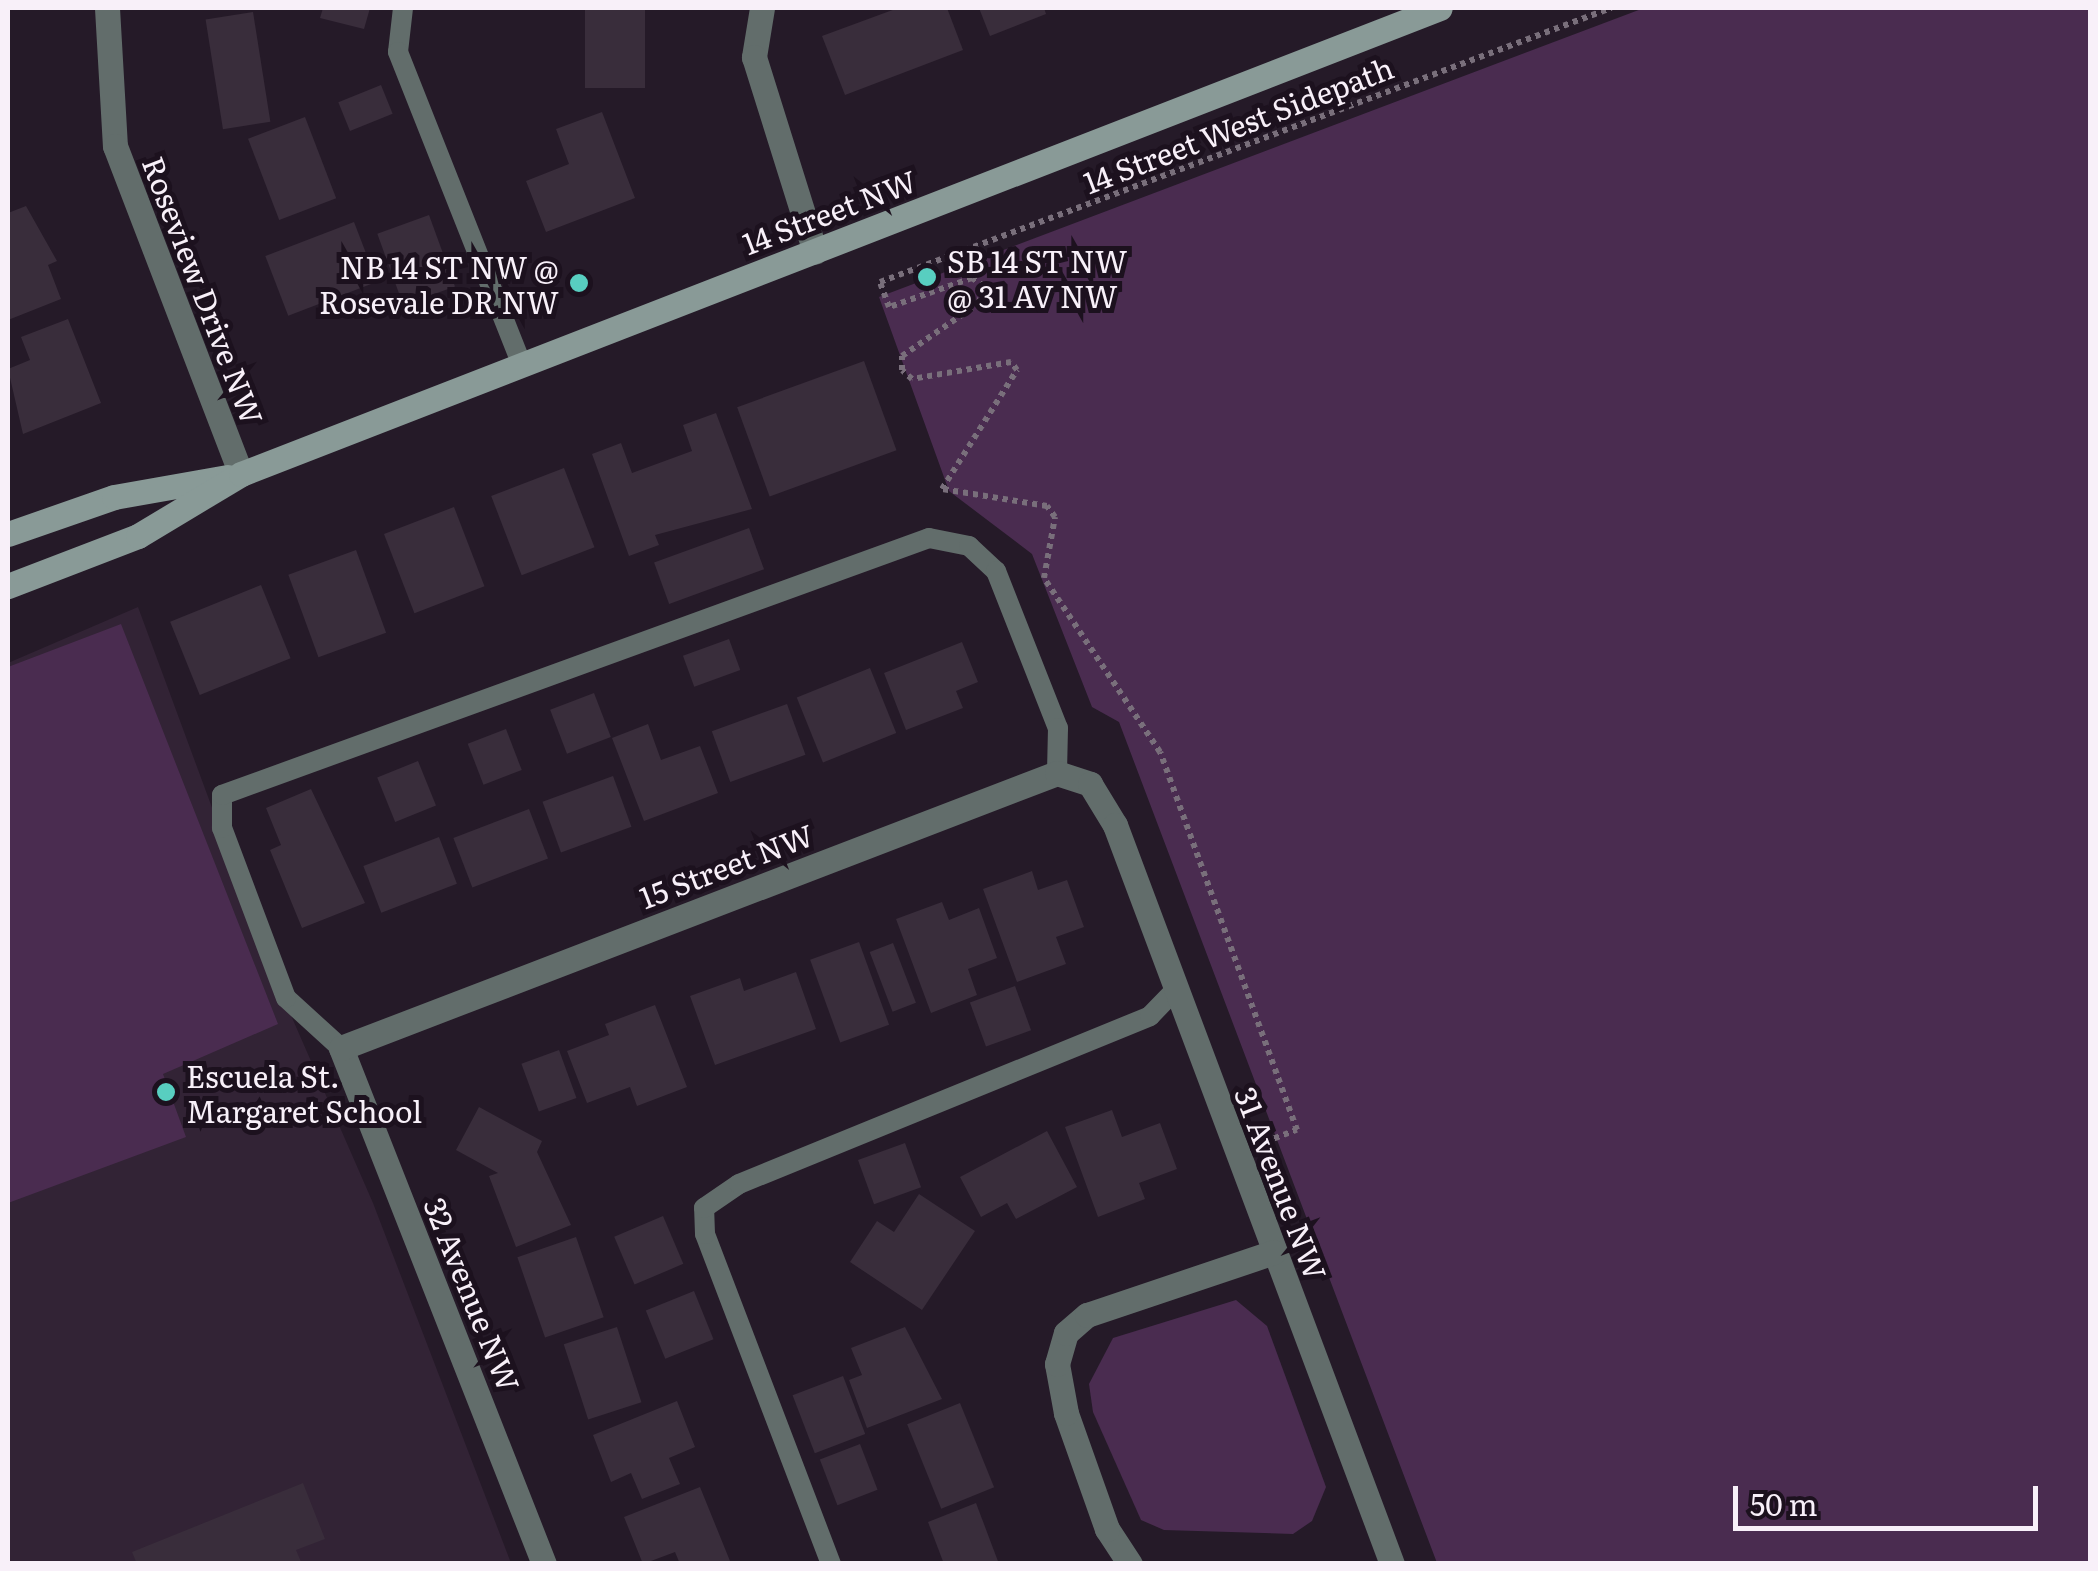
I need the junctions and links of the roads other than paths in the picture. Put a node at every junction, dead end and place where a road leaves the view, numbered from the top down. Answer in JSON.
{"nodes":[{"id":1,"x":107,"y":8,"type":"edge"},
{"id":2,"x":403,"y":8,"type":"edge"},
{"id":3,"x":762,"y":8,"type":"edge"},
{"id":4,"x":1440,"y":8,"type":"edge"},
{"id":5,"x":814,"y":252,"type":"junction"},
{"id":6,"x":522,"y":365,"type":"junction"},
{"id":7,"x":241,"y":474,"type":"junction"},
{"id":8,"x":8,"y":534,"type":"edge"},
{"id":9,"x":8,"y":586,"type":"edge"},
{"id":10,"x":1057,"y":773,"type":"junction"},
{"id":11,"x":1174,"y":991,"type":"junction"},
{"id":12,"x":341,"y":1048,"type":"junction"},
{"id":13,"x":1274,"y":1252,"type":"junction"},
{"id":14,"x":544,"y":1564,"type":"edge"},
{"id":15,"x":830,"y":1564,"type":"edge"},
{"id":16,"x":1130,"y":1564,"type":"edge"},
{"id":17,"x":1392,"y":1564,"type":"edge"}],
"edges":[{"from":1,"to":7,"type":"street","name":"Roseview Drive NW"},
{"from":2,"to":6,"type":"lane"},
{"from":3,"to":5,"type":"street"},
{"from":4,"to":5,"type":"main road","name":"14 Street NW"},
{"from":5,"to":6,"type":"main road","name":"14 Street NW"},
{"from":6,"to":7,"type":"main road","name":"14 Street NW"},
{"from":7,"to":8,"type":"main road","name":"14 Street NW"},
{"from":7,"to":9,"type":"main road","name":"14 Street NW"},
{"from":10,"to":11,"type":"street","name":"31 Avenue NW"},
{"from":10,"to":12,"type":"street","name":"15 Street NW"},
{"from":10,"to":12,"type":"lane"},
{"from":11,"to":13,"type":"street","name":"31 Avenue NW"},
{"from":11,"to":15,"type":"lane"},
{"from":12,"to":14,"type":"street","name":"32 Avenue NW"},
{"from":13,"to":16,"type":"street"},
{"from":13,"to":17,"type":"street","name":"31 Avenue NW"}]}
